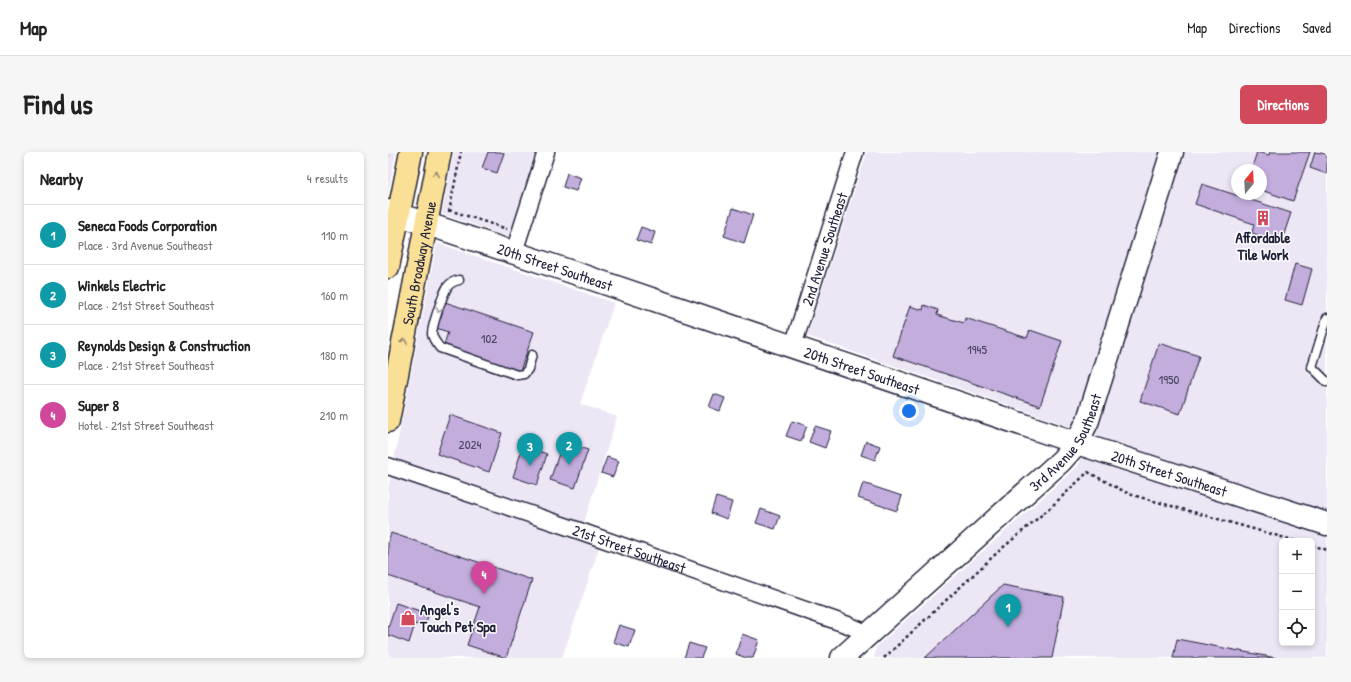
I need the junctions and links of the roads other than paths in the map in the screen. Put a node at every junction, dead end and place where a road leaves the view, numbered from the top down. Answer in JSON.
{"nodes":[{"id":1,"x":411,"y":152,"type":"edge"},
{"id":2,"x":440,"y":152,"type":"edge"},
{"id":3,"x":546,"y":152,"type":"edge"},
{"id":4,"x":856,"y":152,"type":"edge"},
{"id":5,"x":1172,"y":152,"type":"edge"},
{"id":6,"x":393,"y":213,"type":"edge"},
{"id":7,"x":427,"y":223,"type":"junction"},
{"id":8,"x":517,"y":243,"type":"junction"},
{"id":9,"x":388,"y":267,"type":"edge"},
{"id":10,"x":459,"y":280,"type":"dead end"},
{"id":11,"x":1327,"y":318,"type":"edge"},
{"id":12,"x":793,"y":346,"type":"junction"},
{"id":13,"x":532,"y":355,"type":"dead end"},
{"id":14,"x":1327,"y":382,"type":"edge"},
{"id":15,"x":388,"y":421,"type":"edge"},
{"id":16,"x":1077,"y":443,"type":"junction"},
{"id":17,"x":388,"y":466,"type":"edge"},
{"id":18,"x":1327,"y":524,"type":"edge"},
{"id":19,"x":869,"y":634,"type":"junction"},
{"id":20,"x":842,"y":658,"type":"edge"}],
"edges":[{"from":1,"to":6,"type":"main road","name":"South Broadway Avenue"},
{"from":7,"to":2,"type":"main road","name":"South Broadway Avenue","one_way":true},
{"from":3,"to":8,"type":"street"},
{"from":4,"to":12,"type":"street","name":"2nd Avenue Southeast"},
{"from":5,"to":16,"type":"street","name":"3rd Avenue Southeast"},
{"from":6,"to":7,"type":"street","name":"20th Street Southeast"},
{"from":6,"to":9,"type":"main road","name":"South Broadway Avenue"},
{"from":7,"to":8,"type":"street","name":"20th Street Southeast"},
{"from":15,"to":7,"type":"main road","name":"South Broadway Avenue","one_way":true},
{"from":8,"to":12,"type":"street","name":"20th Street Southeast"},
{"from":10,"to":13,"type":"lane","one_way":true},
{"from":11,"to":14,"type":"lane"},
{"from":12,"to":16,"type":"street","name":"20th Street Southeast"},
{"from":16,"to":18,"type":"street","name":"20th Street Southeast"},
{"from":16,"to":19,"type":"street","name":"3rd Avenue Southeast"},
{"from":17,"to":19,"type":"street","name":"21st Street Southeast"},
{"from":19,"to":20,"type":"street","name":"3rd Avenue Southeast"}]}
